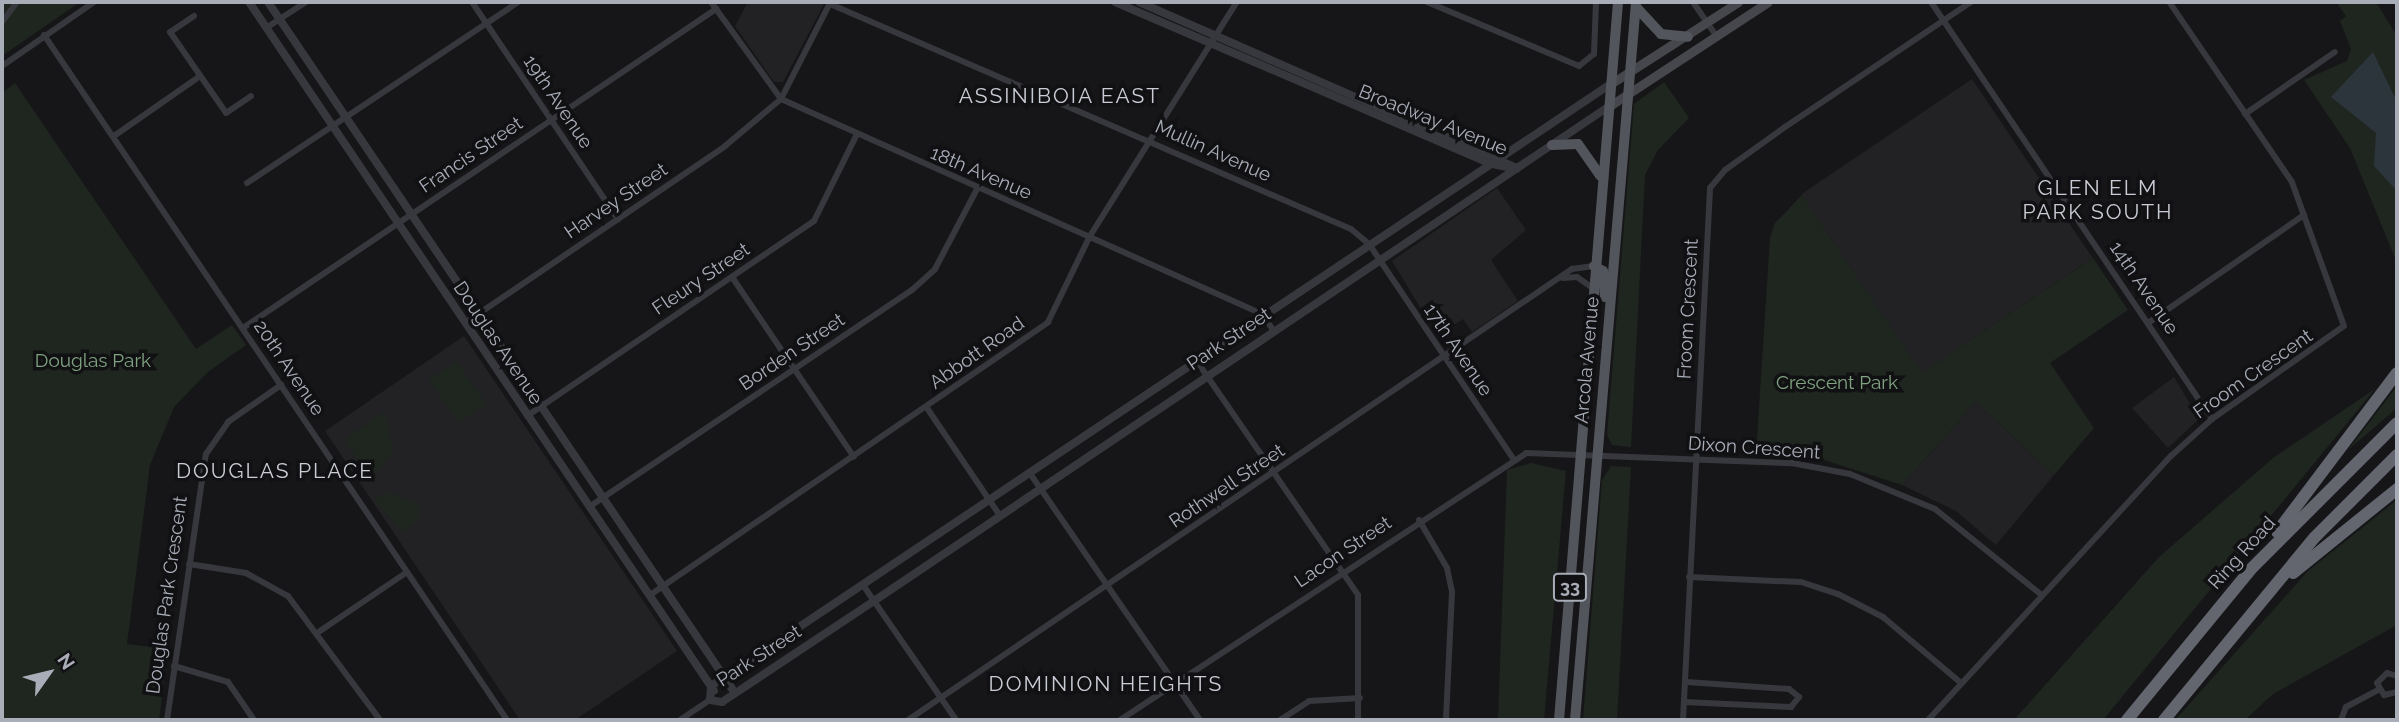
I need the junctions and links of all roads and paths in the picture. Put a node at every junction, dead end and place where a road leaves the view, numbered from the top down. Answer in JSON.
{"nodes":[{"id":1,"x":18,"y":2,"type":"edge"},
{"id":2,"x":94,"y":2,"type":"edge"},
{"id":3,"x":249,"y":2,"type":"edge"},
{"id":4,"x":268,"y":2,"type":"edge"},
{"id":5,"x":306,"y":2,"type":"edge"},
{"id":6,"x":472,"y":2,"type":"edge"},
{"id":7,"x":518,"y":2,"type":"edge"},
{"id":8,"x":711,"y":2,"type":"edge"},
{"id":9,"x":1115,"y":2,"type":"edge"},
{"id":10,"x":1139,"y":2,"type":"edge"},
{"id":11,"x":1237,"y":2,"type":"edge"},
{"id":12,"x":1427,"y":2,"type":"edge"},
{"id":13,"x":1596,"y":2,"type":"edge"},
{"id":14,"x":1618,"y":2,"type":"edge"},
{"id":15,"x":1693,"y":2,"type":"edge"},
{"id":16,"x":1738,"y":2,"type":"edge"},
{"id":17,"x":1768,"y":2,"type":"edge"},
{"id":18,"x":1931,"y":2,"type":"edge"},
{"id":19,"x":1970,"y":2,"type":"edge"},
{"id":20,"x":2169,"y":2,"type":"edge"},
{"id":21,"x":830,"y":3,"type":"edge"},
{"id":22,"x":1636,"y":5,"type":"edge"},
{"id":23,"x":716,"y":9,"type":"junction"},
{"id":24,"x":194,"y":16,"type":"dead end"},
{"id":25,"x":280,"y":19,"type":"junction"},
{"id":26,"x":1943,"y":20,"type":"junction"},
{"id":27,"x":2,"y":22,"type":"edge"},
{"id":28,"x":486,"y":23,"type":"junction"},
{"id":29,"x":1707,"y":23,"type":"junction"},
{"id":30,"x":266,"y":28,"type":"junction"},
{"id":31,"x":44,"y":35,"type":"junction"},
{"id":32,"x":1217,"y":36,"type":"junction"},
{"id":33,"x":1688,"y":37,"type":"junction"},
{"id":34,"x":1717,"y":37,"type":"junction"},
{"id":35,"x":1212,"y":44,"type":"junction"},
{"id":36,"x":2335,"y":52,"type":"dead end"},
{"id":37,"x":2,"y":66,"type":"edge"},
{"id":38,"x":1631,"y":72,"type":"junction"},
{"id":39,"x":200,"y":76,"type":"junction"},
{"id":40,"x":1612,"y":83,"type":"junction"},
{"id":41,"x":1629,"y":93,"type":"junction"},
{"id":42,"x":251,"y":96,"type":"dead end"},
{"id":43,"x":781,"y":99,"type":"junction"},
{"id":44,"x":1608,"y":107,"type":"junction"},
{"id":45,"x":2245,"y":114,"type":"junction"},
{"id":46,"x":346,"y":117,"type":"junction"},
{"id":47,"x":552,"y":120,"type":"junction"},
{"id":48,"x":332,"y":127,"type":"junction"},
{"id":49,"x":114,"y":136,"type":"junction"},
{"id":50,"x":856,"y":136,"type":"junction"},
{"id":51,"x":1150,"y":141,"type":"junction"},
{"id":52,"x":1552,"y":145,"type":"junction"},
{"id":53,"x":1498,"y":156,"type":"junction"},
{"id":54,"x":1488,"y":163,"type":"junction"},
{"id":55,"x":1516,"y":169,"type":"junction"},
{"id":56,"x":1601,"y":178,"type":"junction"},
{"id":57,"x":247,"y":183,"type":"dead end"},
{"id":58,"x":977,"y":189,"type":"junction"},
{"id":59,"x":411,"y":214,"type":"junction"},
{"id":60,"x":2304,"y":215,"type":"junction"},
{"id":61,"x":618,"y":219,"type":"junction"},
{"id":62,"x":397,"y":223,"type":"junction"},
{"id":63,"x":1090,"y":236,"type":"junction"},
{"id":64,"x":1368,"y":244,"type":"junction"},
{"id":65,"x":1380,"y":260,"type":"junction"},
{"id":66,"x":1594,"y":266,"type":"junction"},
{"id":67,"x":732,"y":277,"type":"junction"},
{"id":68,"x":1563,"y":278,"type":"junction"},
{"id":69,"x":1593,"y":288,"type":"junction"},
{"id":70,"x":480,"y":313,"type":"junction"},
{"id":71,"x":1262,"y":314,"type":"junction"},
{"id":72,"x":465,"y":323,"type":"junction"},
{"id":73,"x":2148,"y":323,"type":"junction"},
{"id":74,"x":1607,"y":326,"type":"junction"},
{"id":75,"x":243,"y":328,"type":"junction"},
{"id":76,"x":1273,"y":330,"type":"junction"},
{"id":77,"x":1195,"y":358,"type":"junction"},
{"id":78,"x":1444,"y":359,"type":"junction"},
{"id":79,"x":795,"y":369,"type":"junction"},
{"id":80,"x":2397,"y":373,"type":"edge"},
{"id":81,"x":1207,"y":375,"type":"junction"},
{"id":82,"x":281,"y":385,"type":"junction"},
{"id":83,"x":543,"y":406,"type":"junction"},
{"id":84,"x":927,"y":408,"type":"junction"},
{"id":85,"x":527,"y":416,"type":"junction"},
{"id":86,"x":2212,"y":419,"type":"junction"},
{"id":87,"x":2397,"y":423,"type":"edge"},
{"id":88,"x":1581,"y":454,"type":"junction"},
{"id":89,"x":2397,"y":455,"type":"edge"},
{"id":90,"x":1597,"y":456,"type":"junction"},
{"id":91,"x":854,"y":457,"type":"junction"},
{"id":92,"x":1512,"y":457,"type":"junction"},
{"id":93,"x":1695,"y":459,"type":"junction"},
{"id":94,"x":1029,"y":472,"type":"junction"},
{"id":95,"x":1275,"y":472,"type":"junction"},
{"id":96,"x":1041,"y":489,"type":"junction"},
{"id":97,"x":2397,"y":489,"type":"edge"},
{"id":98,"x":604,"y":497,"type":"junction"},
{"id":99,"x":989,"y":499,"type":"junction"},
{"id":100,"x":589,"y":507,"type":"junction"},
{"id":101,"x":1000,"y":516,"type":"junction"},
{"id":102,"x":1419,"y":520,"type":"junction"},
{"id":103,"x":189,"y":564,"type":"junction"},
{"id":104,"x":2250,"y":569,"type":"junction"},
{"id":105,"x":1343,"y":571,"type":"junction"},
{"id":106,"x":407,"y":572,"type":"junction"},
{"id":107,"x":1689,"y":577,"type":"junction"},
{"id":108,"x":863,"y":585,"type":"junction"},
{"id":109,"x":663,"y":586,"type":"junction"},
{"id":110,"x":1106,"y":587,"type":"junction"},
{"id":111,"x":2039,"y":593,"type":"junction"},
{"id":112,"x":650,"y":595,"type":"junction"},
{"id":113,"x":874,"y":601,"type":"junction"},
{"id":114,"x":2255,"y":610,"type":"junction"},
{"id":115,"x":320,"y":631,"type":"junction"},
{"id":116,"x":174,"y":666,"type":"junction"},
{"id":117,"x":2397,"y":676,"type":"edge"},
{"id":118,"x":724,"y":677,"type":"junction"},
{"id":119,"x":1686,"y":682,"type":"junction"},
{"id":120,"x":1960,"y":682,"type":"junction"},
{"id":121,"x":1173,"y":684,"type":"junction"},
{"id":122,"x":711,"y":687,"type":"junction"},
{"id":123,"x":2378,"y":690,"type":"junction"},
{"id":124,"x":2397,"y":692,"type":"edge"},
{"id":125,"x":735,"y":693,"type":"junction"},
{"id":126,"x":942,"y":697,"type":"junction"},
{"id":127,"x":1360,"y":698,"type":"junction"},
{"id":128,"x":710,"y":701,"type":"junction"},
{"id":129,"x":722,"y":702,"type":"junction"},
{"id":130,"x":1684,"y":702,"type":"junction"},
{"id":131,"x":167,"y":720,"type":"edge"},
{"id":132,"x":254,"y":720,"type":"edge"},
{"id":133,"x":380,"y":720,"type":"edge"},
{"id":134,"x":507,"y":720,"type":"edge"},
{"id":135,"x":680,"y":720,"type":"edge"},
{"id":136,"x":908,"y":720,"type":"edge"},
{"id":137,"x":956,"y":720,"type":"edge"},
{"id":138,"x":1120,"y":720,"type":"edge"},
{"id":139,"x":1200,"y":720,"type":"edge"},
{"id":140,"x":1280,"y":720,"type":"edge"},
{"id":141,"x":1358,"y":720,"type":"edge"},
{"id":142,"x":1446,"y":720,"type":"edge"},
{"id":143,"x":1559,"y":720,"type":"edge"},
{"id":144,"x":1575,"y":720,"type":"edge"},
{"id":145,"x":1683,"y":720,"type":"edge"},
{"id":146,"x":1928,"y":720,"type":"edge"},
{"id":147,"x":2127,"y":720,"type":"edge"},
{"id":148,"x":2164,"y":720,"type":"edge"},
{"id":149,"x":2341,"y":720,"type":"edge"}],
"edges":[{"from":1,"to":27,"type":"street"},
{"from":2,"to":31,"type":"street"},
{"from":3,"to":30,"type":"street","name":"Douglas Avenue"},
{"from":4,"to":25,"type":"street","name":"Douglas Avenue"},
{"from":5,"to":25,"type":"street"},
{"from":6,"to":28,"type":"street","name":"19th Avenue"},
{"from":7,"to":28,"type":"street"},
{"from":8,"to":23,"type":"street","name":"18th Avenue"},
{"from":9,"to":35,"type":"street","name":"Broadway Avenue"},
{"from":10,"to":32,"type":"street","name":"Broadway Avenue"},
{"from":11,"to":32,"type":"street","name":"Abbott Road"},
{"from":12,"to":13,"type":"street"},
{"from":14,"to":40,"type":"main road","name":"Arcola Avenue","number":"33"},
{"from":15,"to":29,"type":"street"},
{"from":16,"to":29,"type":"main road","name":"Park Street"},
{"from":17,"to":34,"type":"main road","name":"Park Street"},
{"from":18,"to":26,"type":"street","name":"14th Avenue"},
{"from":19,"to":26,"type":"street"},
{"from":20,"to":45,"type":"street","name":"Froom Crescent"},
{"from":21,"to":43,"type":"street"},
{"from":21,"to":51,"type":"street","name":"Mullin Avenue"},
{"from":22,"to":33,"type":"main road"},
{"from":22,"to":38,"type":"main road","name":"Arcola Avenue","number":"33"},
{"from":23,"to":43,"type":"street","name":"18th Avenue"},
{"from":23,"to":47,"type":"street","name":"Francis Street"},
{"from":24,"to":39,"type":"street"},
{"from":25,"to":30,"type":"street"},
{"from":25,"to":46,"type":"street","name":"Douglas Avenue"},
{"from":26,"to":73,"type":"street","name":"14th Avenue"},
{"from":26,"to":93,"type":"street","name":"Froom Crescent"},
{"from":28,"to":46,"type":"street"},
{"from":28,"to":47,"type":"street","name":"19th Avenue"},
{"from":29,"to":33,"type":"main road","name":"Park Street"},
{"from":29,"to":34,"type":"street"},
{"from":30,"to":48,"type":"street","name":"Douglas Avenue"},
{"from":31,"to":37,"type":"street"},
{"from":31,"to":49,"type":"street","name":"20th Avenue"},
{"from":32,"to":35,"type":"street","name":"Abbott Road"},
{"from":32,"to":53,"type":"street","name":"Broadway Avenue"},
{"from":33,"to":38,"type":"main road","name":"Park Street"},
{"from":34,"to":41,"type":"main road","name":"Park Street"},
{"from":35,"to":51,"type":"street","name":"Abbott Road"},
{"from":35,"to":54,"type":"street","name":"Broadway Avenue"},
{"from":36,"to":45,"type":"street"},
{"from":38,"to":40,"type":"main road","name":"Park Street"},
{"from":38,"to":41,"type":"main road","name":"Arcola Avenue","number":"33"},
{"from":39,"to":42,"type":"street"},
{"from":39,"to":49,"type":"street"},
{"from":40,"to":44,"type":"main road","name":"Arcola Avenue","number":"33"},
{"from":40,"to":53,"type":"street","name":"Park Street"},
{"from":41,"to":44,"type":"main road","name":"Park Street"},
{"from":41,"to":74,"type":"main road","name":"Arcola Avenue","number":"33"},
{"from":43,"to":50,"type":"street","name":"18th Avenue"},
{"from":43,"to":61,"type":"street","name":"Harvey Street"},
{"from":44,"to":52,"type":"street","name":"Park Street"},
{"from":44,"to":56,"type":"main road","name":"Arcola Avenue","number":"33"},
{"from":45,"to":60,"type":"street","name":"Froom Crescent"},
{"from":46,"to":48,"type":"street"},
{"from":46,"to":59,"type":"street","name":"Douglas Avenue"},
{"from":47,"to":59,"type":"street","name":"Francis Street"},
{"from":47,"to":61,"type":"street","name":"19th Avenue"},
{"from":48,"to":57,"type":"street"},
{"from":48,"to":62,"type":"street","name":"Douglas Avenue"},
{"from":49,"to":75,"type":"street","name":"20th Avenue"},
{"from":50,"to":58,"type":"street","name":"18th Avenue"},
{"from":50,"to":67,"type":"street","name":"Fleury Street"},
{"from":51,"to":63,"type":"street","name":"Abbott Road"},
{"from":51,"to":64,"type":"street","name":"Mullin Avenue"},
{"from":52,"to":55,"type":"street","name":"Park Street"},
{"from":52,"to":56,"type":"main road"},
{"from":53,"to":54,"type":"street","name":"Park Street"},
{"from":53,"to":55,"type":"street","name":"Broadway Avenue"},
{"from":54,"to":55,"type":"street","name":"Broadway Avenue"},
{"from":54,"to":64,"type":"street","name":"Park Street"},
{"from":55,"to":65,"type":"street","name":"Park Street"},
{"from":56,"to":66,"type":"main road","name":"Arcola Avenue","number":"33"},
{"from":58,"to":63,"type":"street","name":"18th Avenue"},
{"from":58,"to":79,"type":"street","name":"Borden Street"},
{"from":59,"to":62,"type":"street","name":"Francis Street"},
{"from":59,"to":70,"type":"street","name":"Douglas Avenue"},
{"from":60,"to":73,"type":"street"},
{"from":60,"to":86,"type":"street","name":"Froom Crescent"},
{"from":61,"to":70,"type":"street","name":"Harvey Street"},
{"from":62,"to":72,"type":"street","name":"Douglas Avenue"},
{"from":62,"to":75,"type":"street","name":"Francis Street"},
{"from":63,"to":71,"type":"street","name":"18th Avenue"},
{"from":63,"to":84,"type":"street","name":"Abbott Road"},
{"from":64,"to":65,"type":"street","name":"Mullin Avenue"},
{"from":64,"to":71,"type":"street","name":"Park Street"},
{"from":65,"to":76,"type":"street","name":"Park Street"},
{"from":65,"to":78,"type":"street","name":"17th Avenue"},
{"from":66,"to":68,"type":"street","name":"Rothwell Street"},
{"from":66,"to":69,"type":"main road","name":"Arcola Avenue","number":"33"},
{"from":66,"to":74,"type":"main road"},
{"from":67,"to":79,"type":"street"},
{"from":67,"to":83,"type":"street","name":"Fleury Street"},
{"from":68,"to":69,"type":"street"},
{"from":68,"to":78,"type":"street","name":"Rothwell Street"},
{"from":69,"to":88,"type":"main road","name":"Arcola Avenue","number":"33"},
{"from":70,"to":72,"type":"street","name":"Harvey Street"},
{"from":70,"to":83,"type":"street","name":"Douglas Avenue"},
{"from":71,"to":76,"type":"street"},
{"from":71,"to":77,"type":"street","name":"Park Street"},
{"from":72,"to":85,"type":"street","name":"Douglas Avenue"},
{"from":73,"to":86,"type":"street","name":"14th Avenue"},
{"from":74,"to":90,"type":"main road","name":"Arcola Avenue","number":"33"},
{"from":75,"to":82,"type":"street","name":"20th Avenue"},
{"from":76,"to":81,"type":"street","name":"Park Street"},
{"from":77,"to":81,"type":"street"},
{"from":77,"to":94,"type":"street","name":"Park Street"},
{"from":78,"to":92,"type":"street","name":"17th Avenue"},
{"from":78,"to":95,"type":"street","name":"Rothwell Street"},
{"from":79,"to":91,"type":"street"},
{"from":79,"to":98,"type":"street","name":"Borden Street"},
{"from":80,"to":104,"type":"highway"},
{"from":81,"to":95,"type":"street"},
{"from":81,"to":96,"type":"street","name":"Park Street"},
{"from":82,"to":103,"type":"street","name":"Douglas Park Crescent"},
{"from":82,"to":106,"type":"street","name":"20th Avenue"},
{"from":83,"to":85,"type":"street","name":"Fleury Street"},
{"from":83,"to":98,"type":"street","name":"Douglas Avenue"},
{"from":84,"to":91,"type":"street","name":"Abbott Road"},
{"from":84,"to":99,"type":"street"},
{"from":85,"to":100,"type":"street","name":"Douglas Avenue"},
{"from":86,"to":111,"type":"street","name":"Froom Crescent"},
{"from":87,"to":104,"type":"highway","name":"Ring Road"},
{"from":88,"to":90,"type":"street"},
{"from":88,"to":92,"type":"street"},
{"from":88,"to":143,"type":"main road","name":"Arcola Avenue","number":"33"},
{"from":89,"to":114,"type":"highway"},
{"from":90,"to":93,"type":"street","name":"Dixon Crescent"},
{"from":90,"to":144,"type":"main road","name":"Arcola Avenue","number":"33"},
{"from":91,"to":109,"type":"street","name":"Abbott Road"},
{"from":92,"to":102,"type":"street","name":"Lacon Street"},
{"from":93,"to":107,"type":"street","name":"Froom Crescent"},
{"from":93,"to":111,"type":"street","name":"Dixon Crescent"},
{"from":94,"to":96,"type":"street"},
{"from":94,"to":99,"type":"street","name":"Park Street"},
{"from":95,"to":105,"type":"street"},
{"from":95,"to":110,"type":"street","name":"Rothwell Street"},
{"from":96,"to":101,"type":"street","name":"Park Street"},
{"from":96,"to":110,"type":"street"},
{"from":97,"to":114,"type":"highway"},
{"from":98,"to":100,"type":"street","name":"Borden Street"},
{"from":98,"to":109,"type":"street","name":"Douglas Avenue"},
{"from":99,"to":101,"type":"street"},
{"from":99,"to":108,"type":"street","name":"Park Street"},
{"from":100,"to":112,"type":"street","name":"Douglas Avenue"},
{"from":101,"to":113,"type":"street","name":"Park Street"},
{"from":102,"to":105,"type":"street","name":"Lacon Street"},
{"from":102,"to":142,"type":"street"},
{"from":103,"to":115,"type":"street"},
{"from":103,"to":116,"type":"street","name":"Douglas Park Crescent"},
{"from":104,"to":147,"type":"highway","name":"Ring Road"},
{"from":105,"to":121,"type":"street","name":"Lacon Street"},
{"from":105,"to":127,"type":"street"},
{"from":106,"to":115,"type":"street"},
{"from":106,"to":134,"type":"street","name":"20th Avenue"},
{"from":107,"to":119,"type":"street","name":"Froom Crescent"},
{"from":107,"to":120,"type":"street"},
{"from":108,"to":113,"type":"street"},
{"from":108,"to":118,"type":"street","name":"Park Street"},
{"from":109,"to":112,"type":"street","name":"Abbott Road"},
{"from":109,"to":118,"type":"street","name":"Douglas Avenue"},
{"from":110,"to":121,"type":"street"},
{"from":110,"to":126,"type":"street","name":"Rothwell Street"},
{"from":111,"to":120,"type":"street","name":"Froom Crescent"},
{"from":112,"to":122,"type":"street","name":"Douglas Avenue"},
{"from":113,"to":125,"type":"street","name":"Park Street"},
{"from":113,"to":126,"type":"street"},
{"from":114,"to":148,"type":"highway"},
{"from":115,"to":133,"type":"street"},
{"from":116,"to":131,"type":"street","name":"Douglas Park Crescent"},
{"from":116,"to":132,"type":"street"},
{"from":117,"to":123,"type":"street"},
{"from":118,"to":122,"type":"street","name":"Park Street"},
{"from":118,"to":125,"type":"street","name":"Douglas Avenue"},
{"from":119,"to":130,"type":"street","name":"Froom Crescent"},
{"from":119,"to":130,"type":"street"},
{"from":120,"to":146,"type":"street","name":"Froom Crescent"},
{"from":121,"to":138,"type":"street","name":"Lacon Street"},
{"from":121,"to":139,"type":"street"},
{"from":122,"to":128,"type":"street","name":"Park Street"},
{"from":122,"to":129,"type":"street","name":"Douglas Avenue"},
{"from":123,"to":124,"type":"street"},
{"from":123,"to":149,"type":"street"},
{"from":125,"to":129,"type":"street","name":"Park Street"},
{"from":126,"to":136,"type":"street","name":"Rothwell Street"},
{"from":126,"to":137,"type":"street"},
{"from":127,"to":140,"type":"street"},
{"from":127,"to":141,"type":"street"},
{"from":128,"to":129,"type":"street","name":"Park Street"},
{"from":128,"to":135,"type":"street","name":"Park Street"},
{"from":130,"to":145,"type":"street","name":"Froom Crescent"}]}
